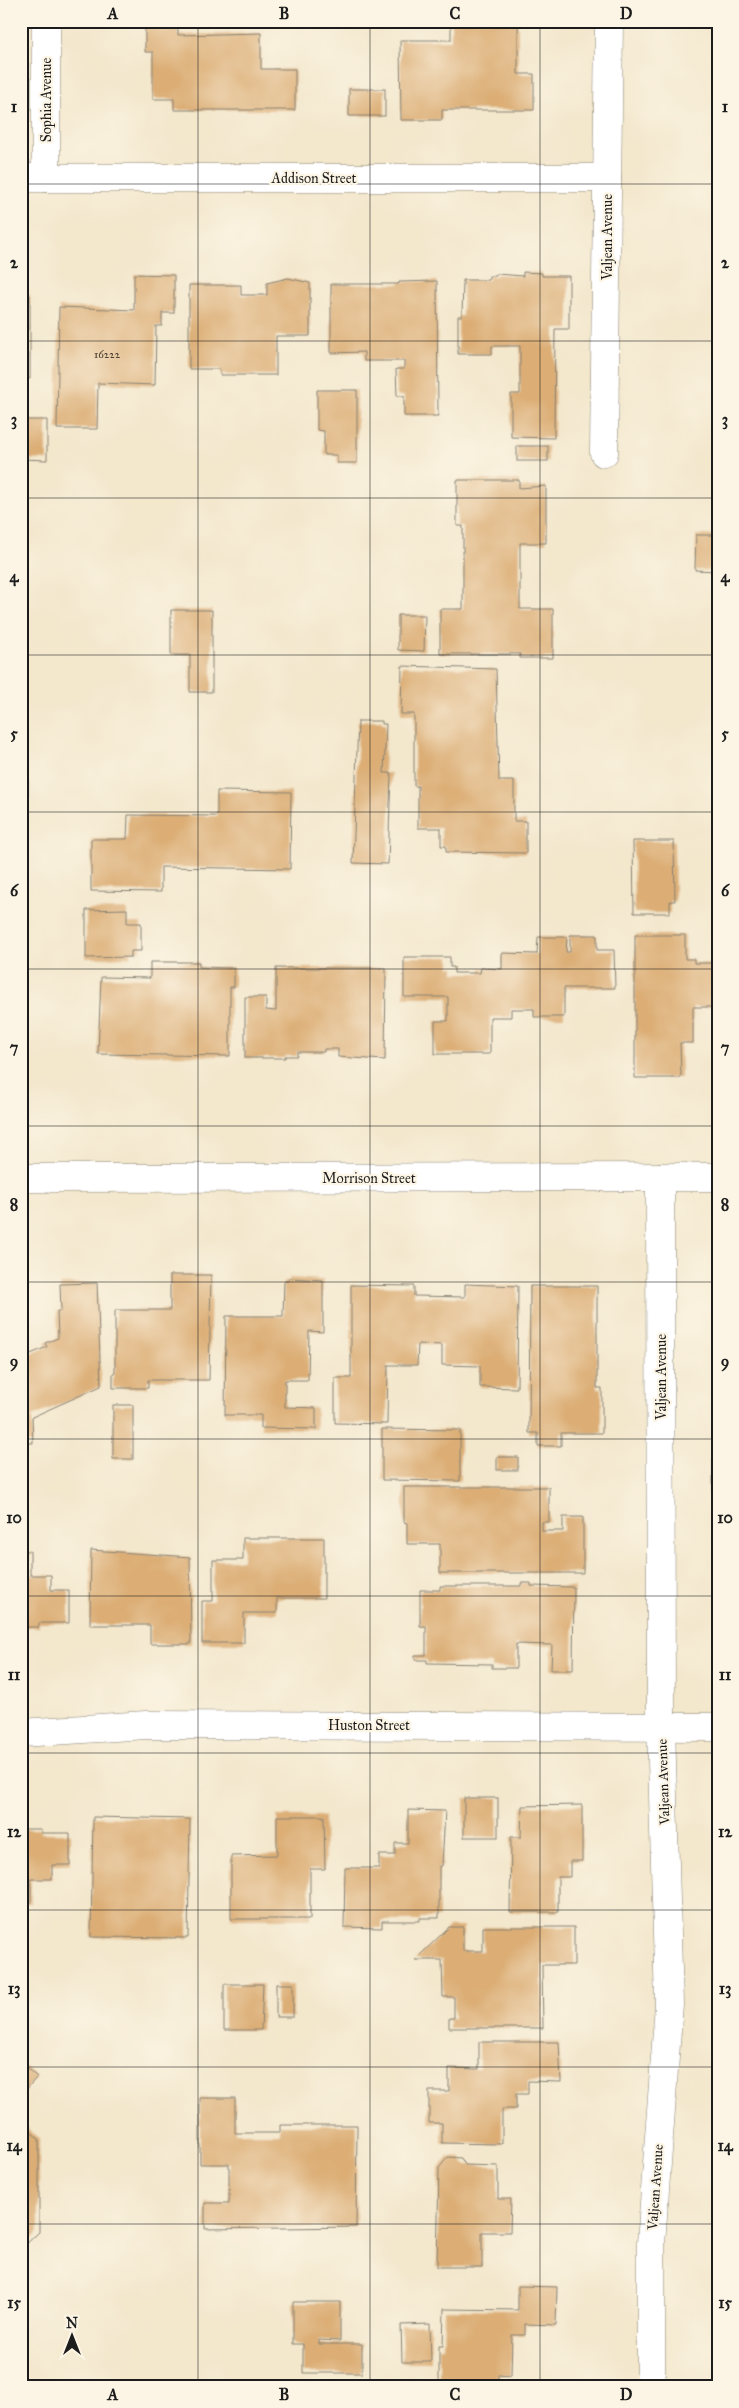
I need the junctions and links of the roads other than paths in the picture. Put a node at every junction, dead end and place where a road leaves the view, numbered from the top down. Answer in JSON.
{"nodes":[{"id":1,"x":46,"y":21,"type":"edge"},
{"id":2,"x":609,"y":21,"type":"edge"},
{"id":3,"x":34,"y":178,"type":"edge"},
{"id":4,"x":607,"y":178,"type":"junction"},
{"id":5,"x":604,"y":453,"type":"dead end"},
{"id":6,"x":660,"y":1177,"type":"junction"},
{"id":7,"x":718,"y":1177,"type":"edge"},
{"id":8,"x":21,"y":1178,"type":"edge"},
{"id":9,"x":661,"y":1726,"type":"junction"},
{"id":10,"x":718,"y":1727,"type":"edge"},
{"id":11,"x":21,"y":1734,"type":"edge"},
{"id":12,"x":651,"y":2387,"type":"edge"}],
"edges":[{"from":1,"to":3,"type":"street","name":"Sophia Avenue"},
{"from":2,"to":4,"type":"street","name":"Valjean Avenue"},
{"from":3,"to":4,"type":"street","name":"Addison Street"},
{"from":4,"to":5,"type":"street","name":"Valjean Avenue"},
{"from":6,"to":7,"type":"street","name":"Morrison Street"},
{"from":6,"to":8,"type":"street","name":"Morrison Street"},
{"from":6,"to":9,"type":"street","name":"Valjean Avenue"},
{"from":9,"to":10,"type":"street","name":"Huston Street"},
{"from":9,"to":11,"type":"street","name":"Huston Street"},
{"from":9,"to":12,"type":"street","name":"Valjean Avenue"}]}
